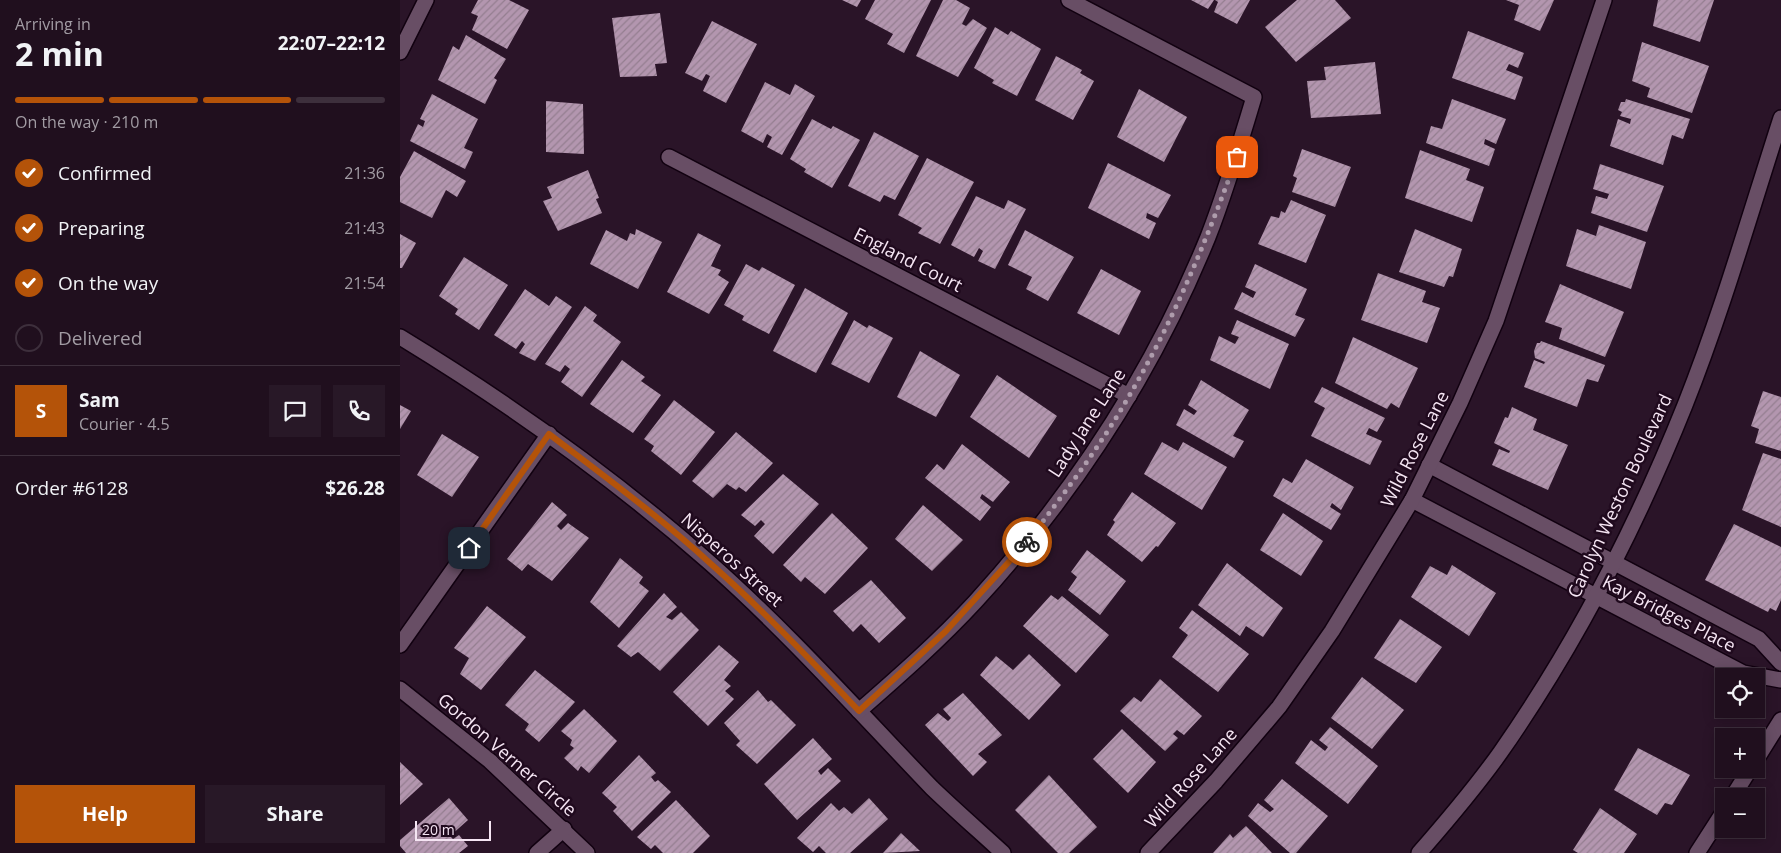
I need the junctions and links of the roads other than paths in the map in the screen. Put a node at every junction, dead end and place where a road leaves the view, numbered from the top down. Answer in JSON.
{"nodes":[{"id":1,"x":426,"y":0,"type":"edge"},
{"id":2,"x":1069,"y":0,"type":"edge"},
{"id":3,"x":1604,"y":0,"type":"edge"},
{"id":4,"x":400,"y":52,"type":"edge"},
{"id":5,"x":1781,"y":118,"type":"edge"},
{"id":6,"x":669,"y":157,"type":"dead end"},
{"id":7,"x":400,"y":337,"type":"edge"},
{"id":8,"x":1129,"y":396,"type":"junction"},
{"id":9,"x":549,"y":434,"type":"junction"},
{"id":10,"x":1430,"y":465,"type":"junction"},
{"id":11,"x":1412,"y":500,"type":"junction"},
{"id":12,"x":1612,"y":562,"type":"junction"},
{"id":13,"x":1594,"y":596,"type":"junction"},
{"id":14,"x":400,"y":645,"type":"edge"},
{"id":15,"x":1781,"y":663,"type":"edge"},
{"id":16,"x":1781,"y":680,"type":"edge"},
{"id":17,"x":400,"y":689,"type":"edge"},
{"id":18,"x":859,"y":711,"type":"junction"},
{"id":19,"x":1781,"y":720,"type":"edge"},
{"id":20,"x":1765,"y":746,"type":"edge"},
{"id":21,"x":1715,"y":825,"type":"edge"},
{"id":22,"x":564,"y":829,"type":"junction"},
{"id":23,"x":536,"y":853,"type":"edge"},
{"id":24,"x":587,"y":853,"type":"edge"},
{"id":25,"x":1003,"y":853,"type":"edge"},
{"id":26,"x":1148,"y":853,"type":"edge"},
{"id":27,"x":1419,"y":853,"type":"edge"},
{"id":28,"x":1697,"y":853,"type":"edge"}],
"edges":[{"from":1,"to":4,"type":"street"},
{"from":2,"to":8,"type":"street","name":"Lady Jane Lane"},
{"from":3,"to":10,"type":"street","name":"Wild Rose Lane"},
{"from":5,"to":12,"type":"street","name":"Carolyn Weston Boulevard"},
{"from":6,"to":8,"type":"street","name":"England Court"},
{"from":7,"to":9,"type":"street","name":"Nisperos Street"},
{"from":8,"to":18,"type":"street","name":"Lady Jane Lane"},
{"from":9,"to":14,"type":"street"},
{"from":9,"to":18,"type":"street","name":"Nisperos Street"},
{"from":10,"to":11,"type":"street","name":"Wild Rose Lane"},
{"from":10,"to":12,"type":"street","name":"Kay Bridges Place"},
{"from":11,"to":13,"type":"street","name":"Kay Bridges Place"},
{"from":11,"to":26,"type":"street","name":"Wild Rose Lane"},
{"from":12,"to":13,"type":"street","name":"Carolyn Weston Boulevard"},
{"from":12,"to":15,"type":"street","name":"Kay Bridges Place"},
{"from":13,"to":16,"type":"street","name":"Kay Bridges Place"},
{"from":13,"to":27,"type":"street","name":"Carolyn Weston Boulevard"},
{"from":17,"to":22,"type":"street","name":"Gordon Verner Circle"},
{"from":18,"to":25,"type":"street","name":"Nisperos Street"},
{"from":19,"to":20,"type":"street"},
{"from":21,"to":28,"type":"street"},
{"from":22,"to":23,"type":"street"},
{"from":22,"to":24,"type":"street","name":"Gordon Verner Circle"}]}
